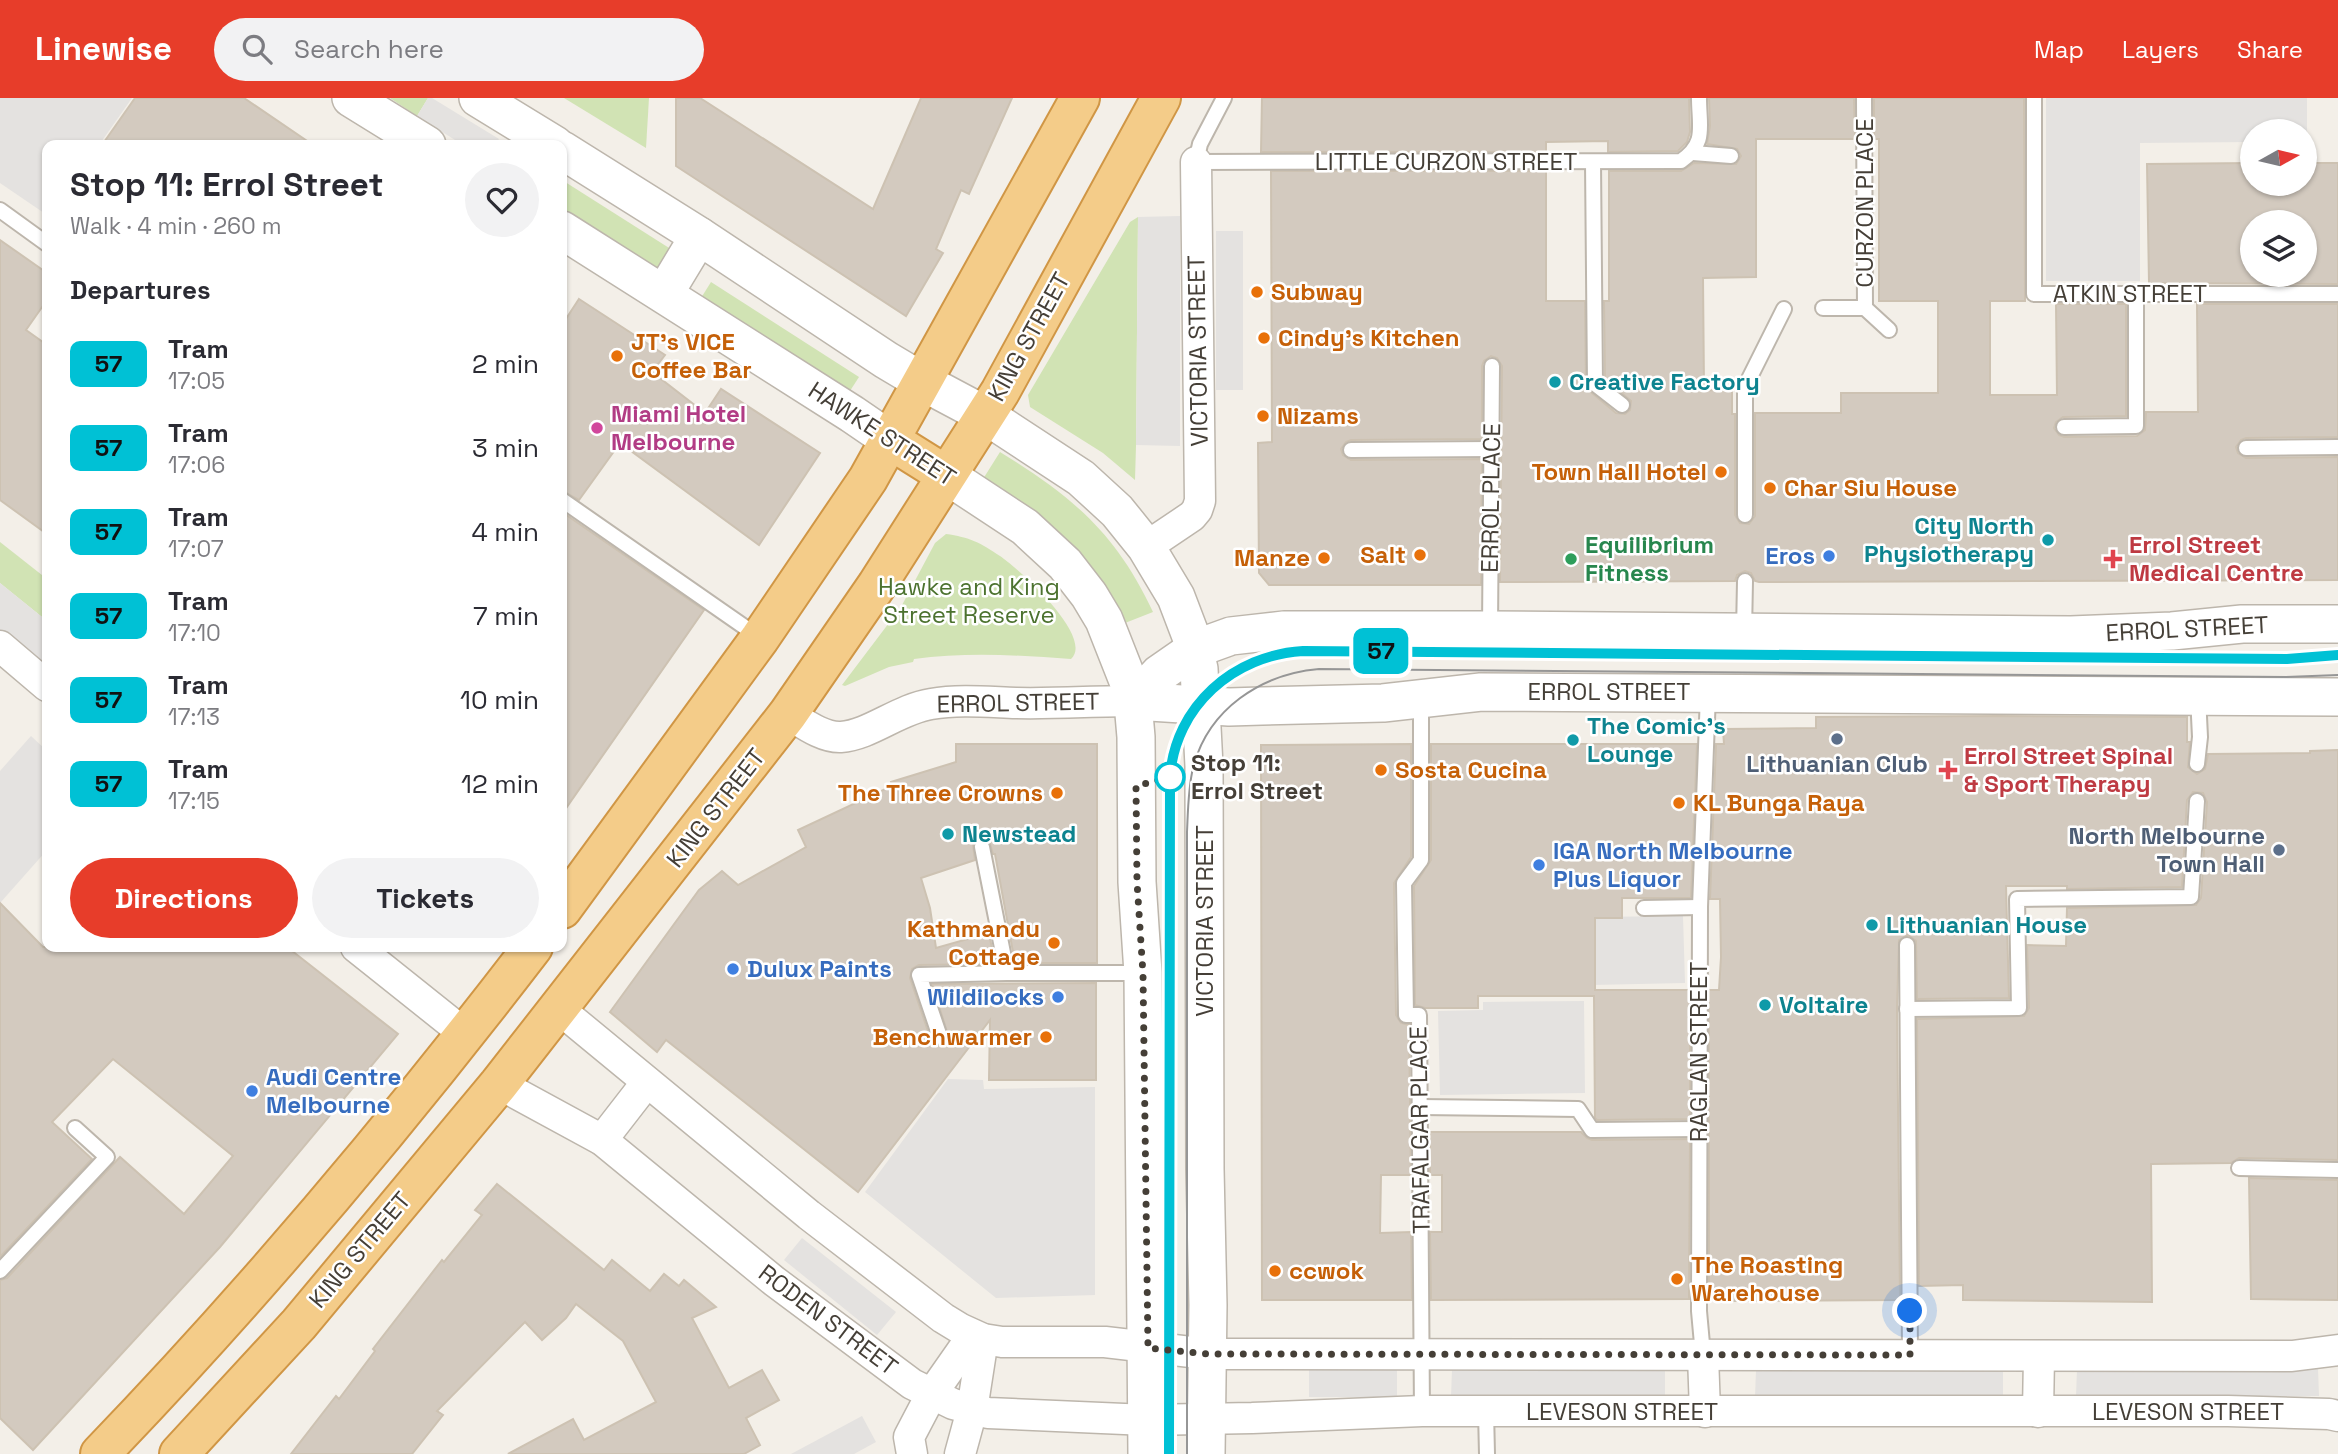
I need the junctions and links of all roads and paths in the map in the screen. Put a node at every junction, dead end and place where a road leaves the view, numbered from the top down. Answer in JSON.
{"nodes":[{"id":1,"x":351,"y":98,"type":"edge"},
{"id":2,"x":478,"y":98,"type":"edge"},
{"id":3,"x":1080,"y":98,"type":"edge"},
{"id":4,"x":1161,"y":98,"type":"edge"},
{"id":5,"x":1224,"y":98,"type":"edge"},
{"id":6,"x":1699,"y":98,"type":"edge"},
{"id":7,"x":1864,"y":98,"type":"edge"},
{"id":8,"x":2034,"y":98,"type":"edge"},
{"id":9,"x":419,"y":140,"type":"edge"},
{"id":10,"x":547,"y":140,"type":"edge"},
{"id":11,"x":567,"y":153,"type":"edge"},
{"id":12,"x":1693,"y":153,"type":"junction"},
{"id":13,"x":1731,"y":156,"type":"dead end"},
{"id":14,"x":1196,"y":162,"type":"junction"},
{"id":15,"x":1593,"y":162,"type":"junction"},
{"id":16,"x":0,"y":210,"type":"edge"},
{"id":17,"x":567,"y":233,"type":"edge"},
{"id":18,"x":699,"y":236,"type":"junction"},
{"id":19,"x":42,"y":239,"type":"edge"},
{"id":20,"x":664,"y":294,"type":"junction"},
{"id":21,"x":2136,"y":294,"type":"junction"},
{"id":22,"x":2338,"y":294,"type":"edge"},
{"id":23,"x":1784,"y":309,"type":"dead end"},
{"id":24,"x":1823,"y":309,"type":"dead end"},
{"id":25,"x":1865,"y":309,"type":"junction"},
{"id":26,"x":1889,"y":330,"type":"dead end"},
{"id":27,"x":1493,"y":366,"type":"dead end"},
{"id":28,"x":923,"y":382,"type":"junction"},
{"id":29,"x":1622,"y":405,"type":"dead end"},
{"id":30,"x":985,"y":415,"type":"junction"},
{"id":31,"x":2064,"y":427,"type":"dead end"},
{"id":32,"x":890,"y":440,"type":"junction"},
{"id":33,"x":2338,"y":447,"type":"edge"},
{"id":34,"x":2246,"y":448,"type":"dead end"},
{"id":35,"x":1492,"y":449,"type":"junction"},
{"id":36,"x":1351,"y":450,"type":"dead end"},
{"id":37,"x":946,"y":475,"type":"junction"},
{"id":38,"x":567,"y":503,"type":"edge"},
{"id":39,"x":1745,"y":515,"type":"dead end"},
{"id":40,"x":1146,"y":547,"type":"junction"},
{"id":41,"x":1745,"y":581,"type":"dead end"},
{"id":42,"x":2338,"y":624,"type":"edge"},
{"id":43,"x":1490,"y":629,"type":"junction"},
{"id":44,"x":1708,"y":633,"type":"junction"},
{"id":45,"x":1744,"y":633,"type":"junction"},
{"id":46,"x":760,"y":638,"type":"junction"},
{"id":47,"x":0,"y":646,"type":"edge"},
{"id":48,"x":1195,"y":649,"type":"junction"},
{"id":49,"x":42,"y":682,"type":"edge"},
{"id":50,"x":1708,"y":692,"type":"junction"},
{"id":51,"x":2198,"y":695,"type":"junction"},
{"id":52,"x":2338,"y":697,"type":"edge"},
{"id":53,"x":1421,"y":699,"type":"junction"},
{"id":54,"x":1134,"y":701,"type":"junction"},
{"id":55,"x":1202,"y":706,"type":"junction"},
{"id":56,"x":788,"y":714,"type":"junction"},
{"id":57,"x":2197,"y":765,"type":"dead end"},
{"id":58,"x":2197,"y":800,"type":"dead end"},
{"id":59,"x":982,"y":847,"type":"dead end"},
{"id":60,"x":567,"y":902,"type":"edge"},
{"id":61,"x":1700,"y":907,"type":"junction"},
{"id":62,"x":1644,"y":908,"type":"dead end"},
{"id":63,"x":1907,"y":946,"type":"dead end"},
{"id":64,"x":362,"y":952,"type":"edge"},
{"id":65,"x":529,"y":952,"type":"edge"},
{"id":66,"x":1007,"y":973,"type":"junction"},
{"id":67,"x":1143,"y":974,"type":"junction"},
{"id":68,"x":559,"y":1009,"type":"junction"},
{"id":69,"x":1907,"y":1009,"type":"junction"},
{"id":70,"x":465,"y":1034,"type":"junction"},
{"id":71,"x":940,"y":1037,"type":"dead end"},
{"id":72,"x":647,"y":1082,"type":"junction"},
{"id":73,"x":499,"y":1084,"type":"junction"},
{"id":74,"x":1420,"y":1107,"type":"junction"},
{"id":75,"x":75,"y":1128,"type":"dead end"},
{"id":76,"x":1699,"y":1129,"type":"junction"},
{"id":77,"x":602,"y":1140,"type":"junction"},
{"id":78,"x":2239,"y":1168,"type":"dead end"},
{"id":79,"x":2338,"y":1170,"type":"edge"},
{"id":80,"x":0,"y":1271,"type":"edge"},
{"id":81,"x":978,"y":1337,"type":"junction"},
{"id":82,"x":1148,"y":1348,"type":"junction"},
{"id":83,"x":2338,"y":1350,"type":"edge"},
{"id":84,"x":1208,"y":1354,"type":"junction"},
{"id":85,"x":1422,"y":1355,"type":"junction"},
{"id":86,"x":1703,"y":1355,"type":"junction"},
{"id":87,"x":1910,"y":1355,"type":"junction"},
{"id":88,"x":2039,"y":1356,"type":"junction"},
{"id":89,"x":931,"y":1395,"type":"junction"},
{"id":90,"x":972,"y":1409,"type":"junction"},
{"id":91,"x":1422,"y":1411,"type":"junction"},
{"id":92,"x":1486,"y":1411,"type":"junction"},
{"id":93,"x":1705,"y":1412,"type":"junction"},
{"id":94,"x":2038,"y":1412,"type":"junction"},
{"id":95,"x":2338,"y":1416,"type":"edge"},
{"id":96,"x":1207,"y":1436,"type":"edge"},
{"id":97,"x":1147,"y":1437,"type":"edge"},
{"id":98,"x":100,"y":1454,"type":"edge"},
{"id":99,"x":179,"y":1454,"type":"edge"},
{"id":100,"x":912,"y":1454,"type":"edge"},
{"id":101,"x":960,"y":1454,"type":"edge"},
{"id":102,"x":1487,"y":1454,"type":"edge"}],
"edges":[{"from":1,"to":9,"type":"street"},
{"from":2,"to":10,"type":"street"},
{"from":3,"to":28,"type":"highway"},
{"from":4,"to":30,"type":"highway","name":"KING STREET"},
{"from":5,"to":14,"type":"lane","name":"VICTORIA STREET"},
{"from":6,"to":12,"type":"lane"},
{"from":7,"to":25,"type":"lane","name":"CURZON PLACE"},
{"from":8,"to":21,"type":"lane","name":"ATKIN STREET"},
{"from":11,"to":18,"type":"street"},
{"from":12,"to":13,"type":"lane","name":"LITTLE CURZON STREET"},
{"from":12,"to":15,"type":"lane","name":"LITTLE CURZON STREET"},
{"from":14,"to":15,"type":"lane","name":"LITTLE CURZON STREET"},
{"from":14,"to":40,"type":"street","name":"VICTORIA STREET"},
{"from":15,"to":29,"type":"lane"},
{"from":16,"to":19,"type":"lane"},
{"from":17,"to":20,"type":"street","name":"HAWKE STREET"},
{"from":18,"to":20,"type":"street"},
{"from":18,"to":28,"type":"street"},
{"from":20,"to":32,"type":"street","name":"HAWKE STREET"},
{"from":21,"to":22,"type":"lane","name":"ATKIN STREET"},
{"from":21,"to":31,"type":"lane"},
{"from":23,"to":39,"type":"lane"},
{"from":24,"to":25,"type":"lane"},
{"from":25,"to":26,"type":"lane"},
{"from":27,"to":35,"type":"lane","name":"ERROL PLACE"},
{"from":28,"to":30,"type":"street"},
{"from":28,"to":32,"type":"highway"},
{"from":30,"to":37,"type":"highway","name":"KING STREET"},
{"from":30,"to":40,"type":"street"},
{"from":32,"to":37,"type":"highway","name":"HAWKE STREET"},
{"from":32,"to":46,"type":"highway"},
{"from":33,"to":34,"type":"lane"},
{"from":35,"to":36,"type":"lane"},
{"from":35,"to":43,"type":"lane","name":"ERROL PLACE"},
{"from":37,"to":54,"type":"street","name":"HAWKE STREET"},
{"from":37,"to":56,"type":"highway","name":"KING STREET"},
{"from":38,"to":46,"type":"lane"},
{"from":40,"to":48,"type":"street","name":"VICTORIA STREET"},
{"from":41,"to":45,"type":"lane"},
{"from":42,"to":45,"type":"street","name":"ERROL STREET"},
{"from":43,"to":44,"type":"street","name":"ERROL STREET"},
{"from":43,"to":48,"type":"street","name":"ERROL STREET"},
{"from":44,"to":45,"type":"street","name":"ERROL STREET"},
{"from":44,"to":50,"type":"street"},
{"from":46,"to":60,"type":"highway"},
{"from":47,"to":49,"type":"street"},
{"from":48,"to":54,"type":"street","name":"ERROL STREET"},
{"from":48,"to":55,"type":"street","name":"VICTORIA STREET"},
{"from":50,"to":51,"type":"street","name":"ERROL STREET"},
{"from":50,"to":53,"type":"street","name":"ERROL STREET"},
{"from":50,"to":61,"type":"lane","name":"RAGLAN STREET"},
{"from":51,"to":52,"type":"street","name":"ERROL STREET"},
{"from":51,"to":57,"type":"lane"},
{"from":53,"to":55,"type":"street","name":"ERROL STREET"},
{"from":53,"to":74,"type":"lane","name":"TRAFALGAR PLACE"},
{"from":54,"to":55,"type":"street","name":"ERROL STREET"},
{"from":54,"to":56,"type":"street","name":"ERROL STREET"},
{"from":54,"to":67,"type":"street"},
{"from":55,"to":84,"type":"street","name":"VICTORIA STREET"},
{"from":56,"to":68,"type":"highway","name":"KING STREET"},
{"from":58,"to":69,"type":"lane"},
{"from":59,"to":66,"type":"lane"},
{"from":61,"to":62,"type":"lane"},
{"from":61,"to":76,"type":"lane","name":"RAGLAN STREET"},
{"from":63,"to":69,"type":"lane"},
{"from":64,"to":70,"type":"street"},
{"from":65,"to":70,"type":"highway"},
{"from":66,"to":67,"type":"lane"},
{"from":66,"to":71,"type":"lane"},
{"from":67,"to":82,"type":"street"},
{"from":68,"to":70,"type":"highway"},
{"from":68,"to":72,"type":"street"},
{"from":68,"to":73,"type":"highway","name":"KING STREET"},
{"from":69,"to":87,"type":"lane"},
{"from":70,"to":98,"type":"highway"},
{"from":72,"to":77,"type":"street"},
{"from":72,"to":81,"type":"street"},
{"from":73,"to":77,"type":"street","name":"RODEN STREET"},
{"from":73,"to":99,"type":"highway","name":"KING STREET"},
{"from":74,"to":76,"type":"lane"},
{"from":74,"to":85,"type":"lane","name":"TRAFALGAR PLACE"},
{"from":75,"to":80,"type":"lane"},
{"from":76,"to":86,"type":"lane","name":"RAGLAN STREET"},
{"from":77,"to":89,"type":"street","name":"RODEN STREET"},
{"from":78,"to":79,"type":"lane"},
{"from":81,"to":82,"type":"street"},
{"from":81,"to":89,"type":"street"},
{"from":81,"to":90,"type":"street"},
{"from":82,"to":84,"type":"street"},
{"from":82,"to":97,"type":"street"},
{"from":83,"to":88,"type":"street"},
{"from":84,"to":85,"type":"street"},
{"from":84,"to":96,"type":"street","name":"VICTORIA STREET"},
{"from":85,"to":86,"type":"street"},
{"from":85,"to":91,"type":"lane","name":"TRAFALGAR PLACE"},
{"from":86,"to":87,"type":"street"},
{"from":86,"to":93,"type":"street","name":"RAGLAN STREET"},
{"from":87,"to":88,"type":"street"},
{"from":88,"to":94,"type":"street"},
{"from":89,"to":90,"type":"street","name":"RODEN STREET"},
{"from":89,"to":100,"type":"street"},
{"from":90,"to":97,"type":"street","name":"RODEN STREET"},
{"from":90,"to":101,"type":"street"},
{"from":91,"to":92,"type":"street","name":"LEVESON STREET"},
{"from":91,"to":96,"type":"street","name":"LEVESON STREET"},
{"from":92,"to":93,"type":"street","name":"LEVESON STREET"},
{"from":92,"to":102,"type":"lane"},
{"from":93,"to":94,"type":"street","name":"LEVESON STREET"},
{"from":94,"to":95,"type":"street","name":"LEVESON STREET"},
{"from":96,"to":97,"type":"street","name":"RODEN STREET"}]}
